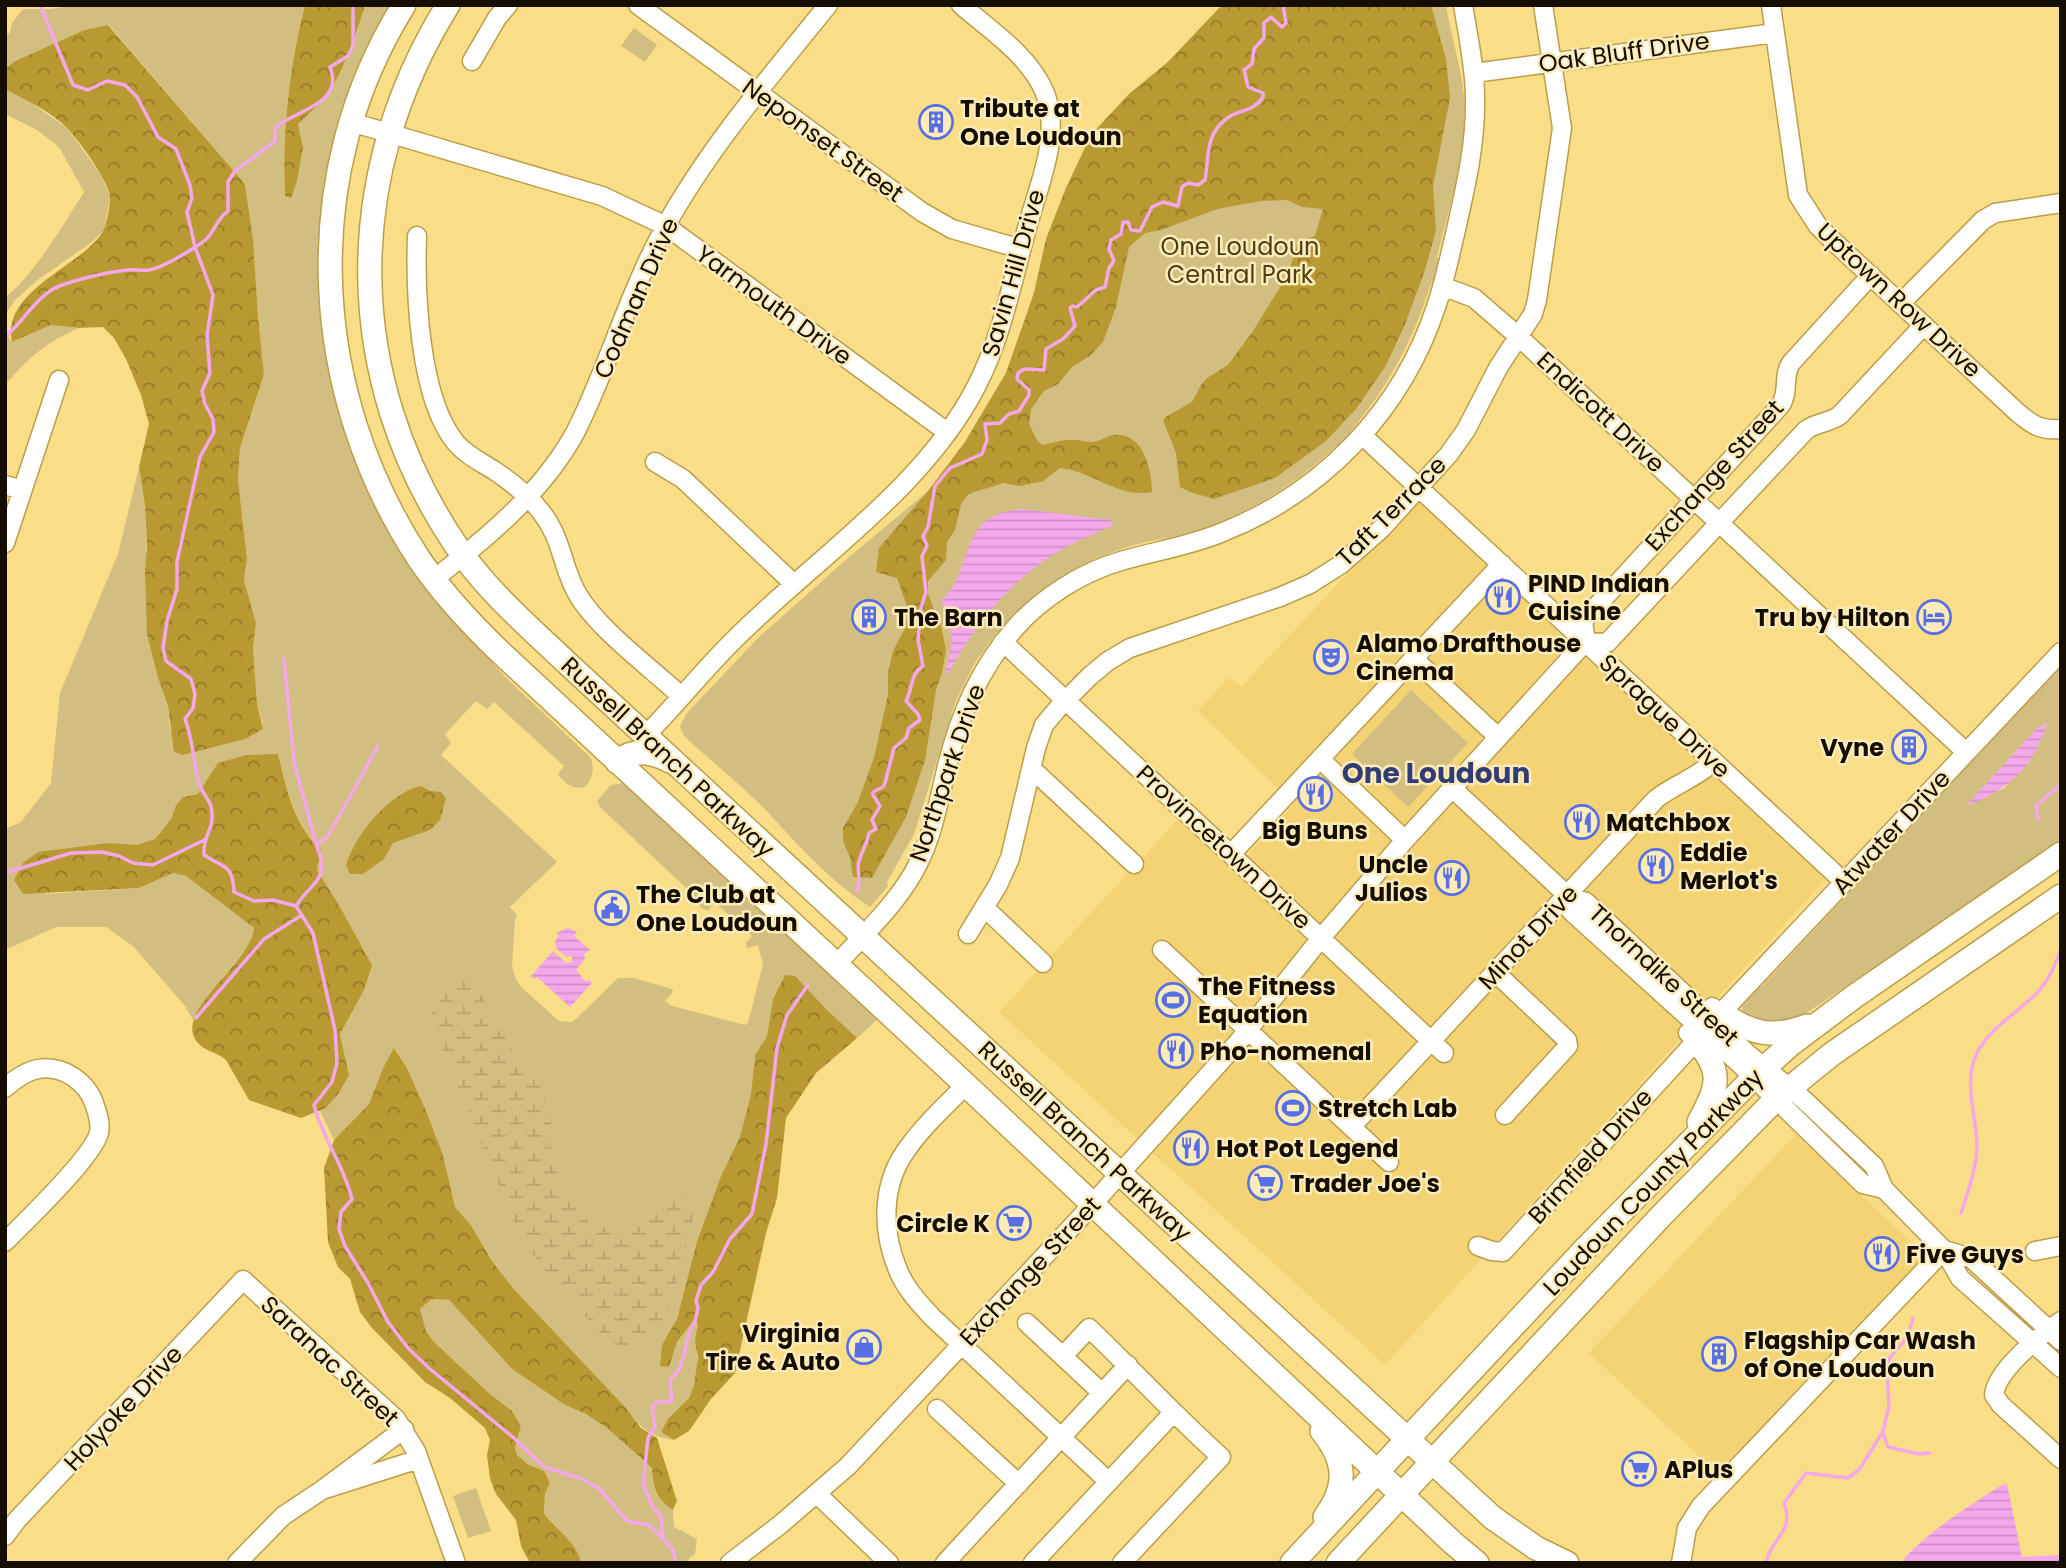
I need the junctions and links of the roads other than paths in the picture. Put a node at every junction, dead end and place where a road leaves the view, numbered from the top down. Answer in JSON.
{"nodes":[{"id":1,"x":404,"y":5,"type":"edge"},
{"id":2,"x":448,"y":5,"type":"edge"},
{"id":3,"x":508,"y":5,"type":"edge"},
{"id":4,"x":638,"y":5,"type":"edge"},
{"id":5,"x":828,"y":5,"type":"edge"},
{"id":6,"x":961,"y":5,"type":"edge"},
{"id":7,"x":1464,"y":5,"type":"edge"},
{"id":8,"x":1543,"y":5,"type":"edge"},
{"id":9,"x":1771,"y":5,"type":"edge"},
{"id":10,"x":1775,"y":33,"type":"junction"},
{"id":11,"x":472,"y":61,"type":"dead end"},
{"id":12,"x":1552,"y":62,"type":"junction"},
{"id":13,"x":1474,"y":74,"type":"junction"},
{"id":14,"x":758,"y":92,"type":"junction"},
{"id":15,"x":351,"y":122,"type":"junction"},
{"id":16,"x":389,"y":133,"type":"junction"},
{"id":17,"x":2061,"y":203,"type":"edge"},
{"id":18,"x":666,"y":226,"type":"junction"},
{"id":19,"x":417,"y":236,"type":"dead end"},
{"id":20,"x":1021,"y":249,"type":"junction"},
{"id":21,"x":1871,"y":275,"type":"junction"},
{"id":22,"x":1442,"y":286,"type":"junction"},
{"id":23,"x":1901,"y":303,"type":"junction"},
{"id":24,"x":1924,"y":325,"type":"junction"},
{"id":25,"x":1519,"y":337,"type":"junction"},
{"id":26,"x":59,"y":380,"type":"dead end"},
{"id":27,"x":2061,"y":429,"type":"edge"},
{"id":28,"x":947,"y":432,"type":"junction"},
{"id":29,"x":1363,"y":436,"type":"junction"},
{"id":30,"x":654,"y":462,"type":"dead end"},
{"id":31,"x":14,"y":487,"type":"edge"},
{"id":32,"x":1419,"y":488,"type":"junction"},
{"id":33,"x":527,"y":496,"type":"junction"},
{"id":34,"x":1695,"y":499,"type":"junction"},
{"id":35,"x":1721,"y":524,"type":"junction"},
{"id":36,"x":5,"y":543,"type":"edge"},
{"id":37,"x":464,"y":556,"type":"junction"},
{"id":38,"x":1502,"y":564,"type":"junction"},
{"id":39,"x":434,"y":579,"type":"junction"},
{"id":40,"x":794,"y":584,"type":"junction"},
{"id":41,"x":1003,"y":642,"type":"junction"},
{"id":42,"x":1586,"y":642,"type":"junction"},
{"id":43,"x":2061,"y":652,"type":"edge"},
{"id":44,"x":1413,"y":658,"type":"junction"},
{"id":45,"x":681,"y":696,"type":"junction"},
{"id":46,"x":1067,"y":700,"type":"junction"},
{"id":47,"x":646,"y":735,"type":"junction"},
{"id":48,"x":1498,"y":737,"type":"junction"},
{"id":49,"x":1966,"y":752,"type":"junction"},
{"id":50,"x":1320,"y":759,"type":"junction"},
{"id":51,"x":1714,"y":761,"type":"junction"},
{"id":52,"x":617,"y":762,"type":"junction"},
{"id":53,"x":682,"y":768,"type":"junction"},
{"id":54,"x":1032,"y":769,"type":"junction"},
{"id":55,"x":1452,"y":788,"type":"junction"},
{"id":56,"x":1405,"y":840,"type":"junction"},
{"id":57,"x":1232,"y":853,"type":"junction"},
{"id":58,"x":2061,"y":854,"type":"edge"},
{"id":59,"x":1135,"y":864,"type":"dead end"},
{"id":60,"x":1844,"y":882,"type":"junction"},
{"id":61,"x":1568,"y":896,"type":"junction"},
{"id":62,"x":2061,"y":896,"type":"edge"},
{"id":63,"x":985,"y":908,"type":"junction"},
{"id":64,"x":968,"y":934,"type":"dead end"},
{"id":65,"x":862,"y":936,"type":"junction"},
{"id":66,"x":1321,"y":938,"type":"junction"},
{"id":67,"x":1162,"y":950,"type":"dead end"},
{"id":68,"x":1043,"y":962,"type":"dead end"},
{"id":69,"x":837,"y":964,"type":"junction"},
{"id":70,"x":1494,"y":972,"type":"junction"},
{"id":71,"x":1655,"y":977,"type":"junction"},
{"id":72,"x":1721,"y":1013,"type":"junction"},
{"id":73,"x":1826,"y":1018,"type":"junction"},
{"id":74,"x":1247,"y":1030,"type":"junction"},
{"id":75,"x":1696,"y":1041,"type":"junction"},
{"id":76,"x":1438,"y":1047,"type":"junction"},
{"id":77,"x":1759,"y":1072,"type":"junction"},
{"id":78,"x":967,"y":1085,"type":"junction"},
{"id":79,"x":5,"y":1088,"type":"edge"},
{"id":80,"x":1783,"y":1094,"type":"junction"},
{"id":81,"x":1505,"y":1115,"type":"dead end"},
{"id":82,"x":1352,"y":1126,"type":"junction"},
{"id":83,"x":1691,"y":1139,"type":"junction"},
{"id":84,"x":1389,"y":1162,"type":"dead end"},
{"id":85,"x":1119,"y":1175,"type":"junction"},
{"id":86,"x":1093,"y":1204,"type":"junction"},
{"id":87,"x":5,"y":1242,"type":"edge"},
{"id":88,"x":1478,"y":1246,"type":"dead end"},
{"id":89,"x":2061,"y":1246,"type":"edge"},
{"id":90,"x":1944,"y":1250,"type":"junction"},
{"id":91,"x":2035,"y":1251,"type":"dead end"},
{"id":92,"x":243,"y":1280,"type":"joint"},
{"id":93,"x":1027,"y":1323,"type":"dead end"},
{"id":94,"x":2057,"y":1330,"type":"edge"},
{"id":95,"x":2032,"y":1343,"type":"junction"},
{"id":96,"x":961,"y":1344,"type":"junction"},
{"id":97,"x":1063,"y":1356,"type":"junction"},
{"id":98,"x":1128,"y":1365,"type":"junction"},
{"id":99,"x":2061,"y":1368,"type":"edge"},
{"id":100,"x":1285,"y":1385,"type":"junction"},
{"id":101,"x":1102,"y":1393,"type":"junction"},
{"id":102,"x":937,"y":1409,"type":"dead end"},
{"id":103,"x":1173,"y":1413,"type":"junction"},
{"id":104,"x":404,"y":1429,"type":"junction"},
{"id":105,"x":1061,"y":1438,"type":"junction"},
{"id":106,"x":1409,"y":1439,"type":"junction"},
{"id":107,"x":419,"y":1458,"type":"junction"},
{"id":108,"x":2061,"y":1459,"type":"edge"},
{"id":109,"x":1432,"y":1461,"type":"junction"},
{"id":110,"x":1378,"y":1472,"type":"junction"},
{"id":111,"x":1109,"y":1482,"type":"junction"},
{"id":112,"x":1019,"y":1484,"type":"junction"},
{"id":113,"x":322,"y":1490,"type":"junction"},
{"id":114,"x":817,"y":1494,"type":"junction"},
{"id":115,"x":1401,"y":1494,"type":"junction"},
{"id":116,"x":5,"y":1536,"type":"edge"},
{"id":117,"x":237,"y":1563,"type":"edge"},
{"id":118,"x":456,"y":1563,"type":"edge"},
{"id":119,"x":730,"y":1563,"type":"edge"},
{"id":120,"x":890,"y":1563,"type":"edge"},
{"id":121,"x":945,"y":1563,"type":"edge"},
{"id":122,"x":1033,"y":1563,"type":"edge"},
{"id":123,"x":1122,"y":1563,"type":"edge"},
{"id":124,"x":1292,"y":1563,"type":"edge"},
{"id":125,"x":1338,"y":1563,"type":"edge"},
{"id":126,"x":1477,"y":1563,"type":"edge"},
{"id":127,"x":1567,"y":1563,"type":"edge"},
{"id":128,"x":1681,"y":1563,"type":"edge"}],
"edges":[{"from":1,"to":15,"type":"main road","name":"Russell Branch Parkway"},
{"from":2,"to":16,"type":"main road","name":"Russell Branch Parkway"},
{"from":3,"to":11,"type":"street"},
{"from":4,"to":14,"type":"street","name":"Neponset Street"},
{"from":5,"to":14,"type":"street","name":"Codman Drive"},
{"from":6,"to":20,"type":"street","name":"Savin Hill Drive"},
{"from":7,"to":13,"type":"street","name":"Northpark Drive"},
{"from":8,"to":12,"type":"street","name":"Taft Terrace"},
{"from":9,"to":10,"type":"street","name":"Uptown Row Drive"},
{"from":10,"to":12,"type":"street","name":"Oak Bluff Drive"},
{"from":10,"to":21,"type":"street","name":"Uptown Row Drive"},
{"from":12,"to":13,"type":"street","name":"Oak Bluff Drive"},
{"from":12,"to":25,"type":"street","name":"Taft Terrace"},
{"from":13,"to":22,"type":"street","name":"Northpark Drive"},
{"from":14,"to":18,"type":"street","name":"Codman Drive"},
{"from":14,"to":20,"type":"street","name":"Neponset Street"},
{"from":15,"to":16,"type":"street","name":"Yarmouth Drive"},
{"from":15,"to":39,"type":"main road","name":"Russell Branch Parkway"},
{"from":16,"to":18,"type":"street","name":"Yarmouth Drive"},
{"from":16,"to":37,"type":"main road","name":"Russell Branch Parkway"},
{"from":17,"to":23,"type":"street"},
{"from":18,"to":28,"type":"street","name":"Yarmouth Drive"},
{"from":18,"to":33,"type":"street","name":"Codman Drive"},
{"from":19,"to":33,"type":"street"},
{"from":20,"to":28,"type":"street","name":"Savin Hill Drive"},
{"from":21,"to":23,"type":"street","name":"Uptown Row Drive"},
{"from":21,"to":34,"type":"street","name":"Exchange Street"},
{"from":22,"to":25,"type":"street","name":"Endicott Drive"},
{"from":22,"to":29,"type":"street","name":"Northpark Drive"},
{"from":23,"to":24,"type":"street","name":"Uptown Row Drive"},
{"from":24,"to":27,"type":"street","name":"Uptown Row Drive"},
{"from":24,"to":35,"type":"street","name":"Exchange Street"},
{"from":25,"to":32,"type":"street","name":"Taft Terrace"},
{"from":25,"to":34,"type":"street","name":"Endicott Drive"},
{"from":26,"to":31,"type":"street"},
{"from":28,"to":40,"type":"street","name":"Savin Hill Drive"},
{"from":29,"to":32,"type":"street","name":"Sprague Drive"},
{"from":29,"to":41,"type":"street","name":"Northpark Drive"},
{"from":30,"to":40,"type":"street"},
{"from":31,"to":36,"type":"street"},
{"from":32,"to":38,"type":"street","name":"Sprague Drive"},
{"from":32,"to":46,"type":"street","name":"Taft Terrace"},
{"from":33,"to":37,"type":"street","name":"Codman Drive"},
{"from":33,"to":45,"type":"street"},
{"from":34,"to":35,"type":"street","name":"Endicott Drive"},
{"from":34,"to":42,"type":"street","name":"Exchange Street"},
{"from":35,"to":42,"type":"street","name":"Exchange Street"},
{"from":35,"to":49,"type":"street","name":"Endicott Drive"},
{"from":37,"to":39,"type":"street","name":"Codman Drive"},
{"from":37,"to":47,"type":"main road","name":"Russell Branch Parkway"},
{"from":38,"to":42,"type":"street","name":"Sprague Drive"},
{"from":38,"to":44,"type":"street"},
{"from":39,"to":52,"type":"main road","name":"Russell Branch Parkway"},
{"from":40,"to":45,"type":"street","name":"Savin Hill Drive"},
{"from":41,"to":46,"type":"street","name":"Provincetown Drive"},
{"from":41,"to":65,"type":"street","name":"Northpark Drive"},
{"from":42,"to":48,"type":"street","name":"Exchange Street"},
{"from":42,"to":51,"type":"street","name":"Sprague Drive"},
{"from":43,"to":49,"type":"street","name":"Atwater Drive"},
{"from":44,"to":48,"type":"street"},
{"from":44,"to":50,"type":"street"},
{"from":45,"to":47,"type":"street","name":"Savin Hill Drive"},
{"from":46,"to":54,"type":"street","name":"Taft Terrace"},
{"from":46,"to":57,"type":"street","name":"Provincetown Drive"},
{"from":47,"to":53,"type":"main road","name":"Russell Branch Parkway"},
{"from":48,"to":55,"type":"street","name":"Exchange Street"},
{"from":49,"to":60,"type":"street","name":"Atwater Drive"},
{"from":50,"to":56,"type":"street"},
{"from":50,"to":57,"type":"street"},
{"from":51,"to":60,"type":"street","name":"Sprague Drive"},
{"from":51,"to":61,"type":"street","name":"Minot Drive"},
{"from":52,"to":53,"type":"main road"},
{"from":52,"to":69,"type":"main road","name":"Russell Branch Parkway"},
{"from":53,"to":65,"type":"main road","name":"Russell Branch Parkway"},
{"from":54,"to":59,"type":"street"},
{"from":54,"to":63,"type":"street","name":"Taft Terrace"},
{"from":55,"to":56,"type":"street","name":"Exchange Street"},
{"from":55,"to":61,"type":"street","name":"Thorndike Street"},
{"from":56,"to":66,"type":"street","name":"Exchange Street"},
{"from":57,"to":66,"type":"street","name":"Provincetown Drive"},
{"from":58,"to":73,"type":"main road","name":"Loudoun County Parkway"},
{"from":60,"to":72,"type":"street","name":"Atwater Drive"},
{"from":61,"to":70,"type":"street","name":"Minot Drive"},
{"from":61,"to":71,"type":"street","name":"Thorndike Street"},
{"from":62,"to":80,"type":"main road","name":"Loudoun County Parkway"},
{"from":63,"to":64,"type":"street","name":"Taft Terrace"},
{"from":63,"to":68,"type":"street"},
{"from":65,"to":69,"type":"street","name":"Northpark Drive"},
{"from":65,"to":85,"type":"main road","name":"Russell Branch Parkway"},
{"from":66,"to":74,"type":"street","name":"Exchange Street"},
{"from":66,"to":76,"type":"street","name":"Provincetown Drive"},
{"from":67,"to":74,"type":"street"},
{"from":69,"to":78,"type":"main road","name":"Russell Branch Parkway"},
{"from":70,"to":76,"type":"street","name":"Minot Drive"},
{"from":70,"to":81,"type":"street"},
{"from":71,"to":72,"type":"street"},
{"from":71,"to":75,"type":"street"},
{"from":71,"to":77,"type":"street","name":"Thorndike Street"},
{"from":72,"to":73,"type":"main road"},
{"from":73,"to":77,"type":"main road","name":"Loudoun County Parkway"},
{"from":74,"to":82,"type":"street"},
{"from":74,"to":85,"type":"street","name":"Exchange Street"},
{"from":75,"to":83,"type":"main road"},
{"from":75,"to":88,"type":"street","name":"Brimfield Drive"},
{"from":76,"to":82,"type":"street","name":"Minot Drive"},
{"from":77,"to":80,"type":"street","name":"Thorndike Street"},
{"from":77,"to":83,"type":"main road","name":"Loudoun County Parkway"},
{"from":78,"to":86,"type":"main road","name":"Russell Branch Parkway"},
{"from":78,"to":96,"type":"street"},
{"from":79,"to":87,"type":"street"},
{"from":80,"to":90,"type":"street","name":"Thorndike Street"},
{"from":80,"to":109,"type":"main road","name":"Loudoun County Parkway"},
{"from":82,"to":84,"type":"street"},
{"from":83,"to":106,"type":"main road","name":"Loudoun County Parkway"},
{"from":85,"to":86,"type":"street","name":"Exchange Street"},
{"from":85,"to":106,"type":"main road","name":"Russell Branch Parkway"},
{"from":86,"to":96,"type":"street","name":"Exchange Street"},
{"from":86,"to":100,"type":"main road","name":"Russell Branch Parkway"},
{"from":89,"to":91,"type":"street"},
{"from":90,"to":94,"type":"street"},
{"from":90,"to":95,"type":"street"},
{"from":90,"to":128,"type":"street"},
{"from":92,"to":104,"type":"street","name":"Saranac Street"},
{"from":92,"to":116,"type":"street","name":"Holyoke Drive"},
{"from":93,"to":97,"type":"street"},
{"from":94,"to":95,"type":"street"},
{"from":95,"to":99,"type":"street"},
{"from":95,"to":108,"type":"street"},
{"from":96,"to":105,"type":"street"},
{"from":96,"to":114,"type":"street","name":"Exchange Street"},
{"from":97,"to":98,"type":"street"},
{"from":97,"to":101,"type":"street"},
{"from":98,"to":101,"type":"street"},
{"from":98,"to":103,"type":"street"},
{"from":100,"to":110,"type":"main road","name":"Russell Branch Parkway"},
{"from":100,"to":124,"type":"main road"},
{"from":101,"to":105,"type":"street"},
{"from":102,"to":112,"type":"street"},
{"from":103,"to":111,"type":"street"},
{"from":103,"to":123,"type":"street"},
{"from":104,"to":107,"type":"street","name":"Saranac Street"},
{"from":104,"to":113,"type":"street"},
{"from":105,"to":111,"type":"street"},
{"from":105,"to":112,"type":"street"},
{"from":106,"to":109,"type":"main road","name":"Russell Branch Parkway"},
{"from":106,"to":110,"type":"main road","name":"Loudoun County Parkway"},
{"from":107,"to":113,"type":"street"},
{"from":107,"to":118,"type":"street","name":"Saranac Street"},
{"from":109,"to":115,"type":"main road","name":"Loudoun County Parkway"},
{"from":109,"to":127,"type":"main road","name":"Russell Branch Parkway"},
{"from":110,"to":115,"type":"main road","name":"Russell Branch Parkway"},
{"from":110,"to":124,"type":"main road","name":"Loudoun County Parkway"},
{"from":111,"to":122,"type":"street"},
{"from":112,"to":121,"type":"street"},
{"from":113,"to":117,"type":"street"},
{"from":114,"to":119,"type":"street","name":"Exchange Street"},
{"from":114,"to":120,"type":"street"},
{"from":115,"to":125,"type":"main road","name":"Loudoun County Parkway"},
{"from":115,"to":126,"type":"main road","name":"Russell Branch Parkway"}]}
